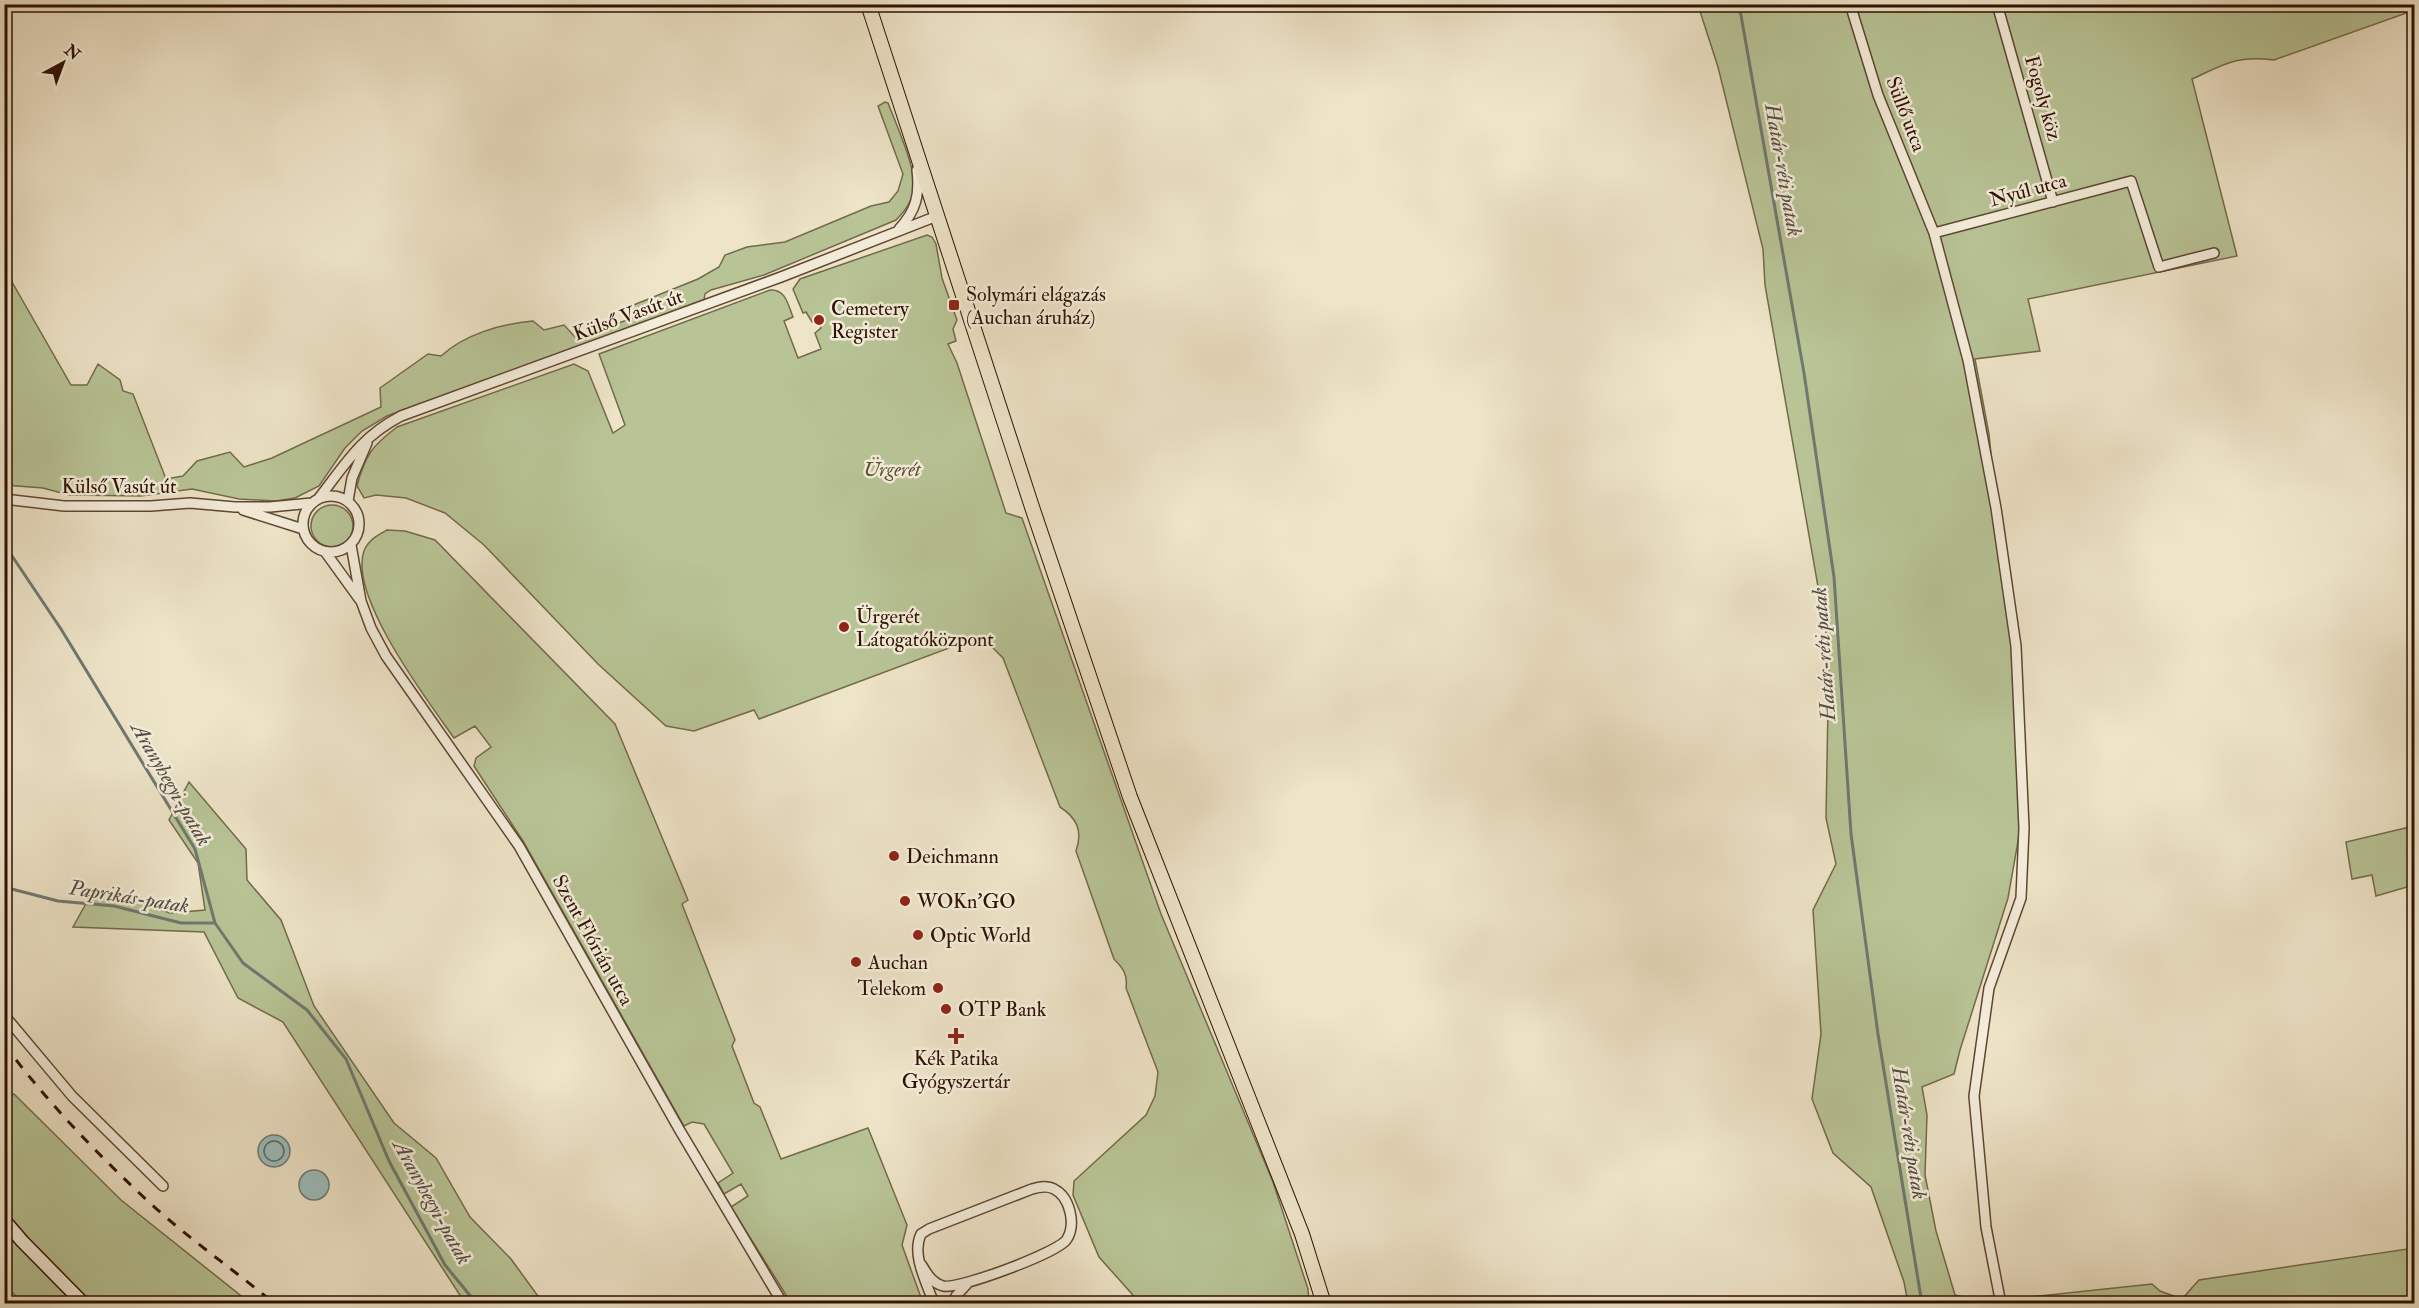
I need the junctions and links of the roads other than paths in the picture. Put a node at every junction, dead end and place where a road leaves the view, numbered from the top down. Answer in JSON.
{"nodes":[{"id":1,"x":868,"y":4,"type":"edge"},
{"id":2,"x":1850,"y":4,"type":"edge"},
{"id":3,"x":1997,"y":4,"type":"edge"},
{"id":4,"x":914,"y":145,"type":"junction"},
{"id":5,"x":2053,"y":202,"type":"junction"},
{"id":6,"x":937,"y":216,"type":"junction"},
{"id":7,"x":897,"y":230,"type":"junction"},
{"id":8,"x":1934,"y":233,"type":"junction"},
{"id":9,"x":2214,"y":253,"type":"dead end"},
{"id":10,"x":373,"y":433,"type":"junction"},
{"id":11,"x":4,"y":500,"type":"edge"},
{"id":12,"x":316,"y":501,"type":"junction"},
{"id":13,"x":348,"y":501,"type":"junction"},
{"id":14,"x":235,"y":507,"type":"junction"},
{"id":15,"x":303,"y":529,"type":"junction"},
{"id":16,"x":351,"y":545,"type":"junction"},
{"id":17,"x":326,"y":553,"type":"junction"},
{"id":18,"x":361,"y":601,"type":"junction"},
{"id":19,"x":4,"y":1015,"type":"edge"},
{"id":20,"x":163,"y":1186,"type":"dead end"},
{"id":21,"x":4,"y":1220,"type":"edge"},
{"id":22,"x":921,"y":1264,"type":"junction"},
{"id":23,"x":967,"y":1284,"type":"junction"},
{"id":24,"x":84,"y":1304,"type":"edge"},
{"id":25,"x":783,"y":1304,"type":"edge"},
{"id":26,"x":934,"y":1304,"type":"edge"},
{"id":27,"x":953,"y":1304,"type":"edge"},
{"id":28,"x":1324,"y":1304,"type":"edge"},
{"id":29,"x":2001,"y":1304,"type":"edge"}],
"edges":[{"from":1,"to":4,"type":"main road"},
{"from":2,"to":8,"type":"street","name":"Süllő utca"},
{"from":3,"to":5,"type":"street","name":"Fogoly köz"},
{"from":4,"to":6,"type":"main road"},
{"from":4,"to":7,"type":"street"},
{"from":5,"to":8,"type":"street","name":"Nyúl utca"},
{"from":5,"to":9,"type":"street","name":"Nyúl utca"},
{"from":6,"to":7,"type":"street","name":"Külső Vasút út"},
{"from":6,"to":28,"type":"main road"},
{"from":7,"to":10,"type":"street","name":"Külső Vasút út"},
{"from":8,"to":29,"type":"street","name":"Süllő utca"},
{"from":10,"to":12,"type":"street","name":"Külső Vasút út"},
{"from":10,"to":13,"type":"street"},
{"from":11,"to":14,"type":"street","name":"Külső Vasút út"},
{"from":12,"to":13,"type":"street"},
{"from":12,"to":14,"type":"street","name":"Külső Vasút út"},
{"from":12,"to":15,"type":"street"},
{"from":13,"to":16,"type":"street"},
{"from":14,"to":15,"type":"street","name":"Külső Vasút út"},
{"from":15,"to":17,"type":"street"},
{"from":16,"to":17,"type":"street"},
{"from":16,"to":18,"type":"street","name":"Szent Flórián utca"},
{"from":17,"to":18,"type":"street","name":"Szent Flórián utca"},
{"from":18,"to":25,"type":"street","name":"Szent Flórián utca"},
{"from":19,"to":20,"type":"street"},
{"from":21,"to":24,"type":"street"},
{"from":22,"to":23,"type":"street"},
{"from":22,"to":23,"type":"street"},
{"from":22,"to":26,"type":"street"},
{"from":23,"to":27,"type":"street"}]}
